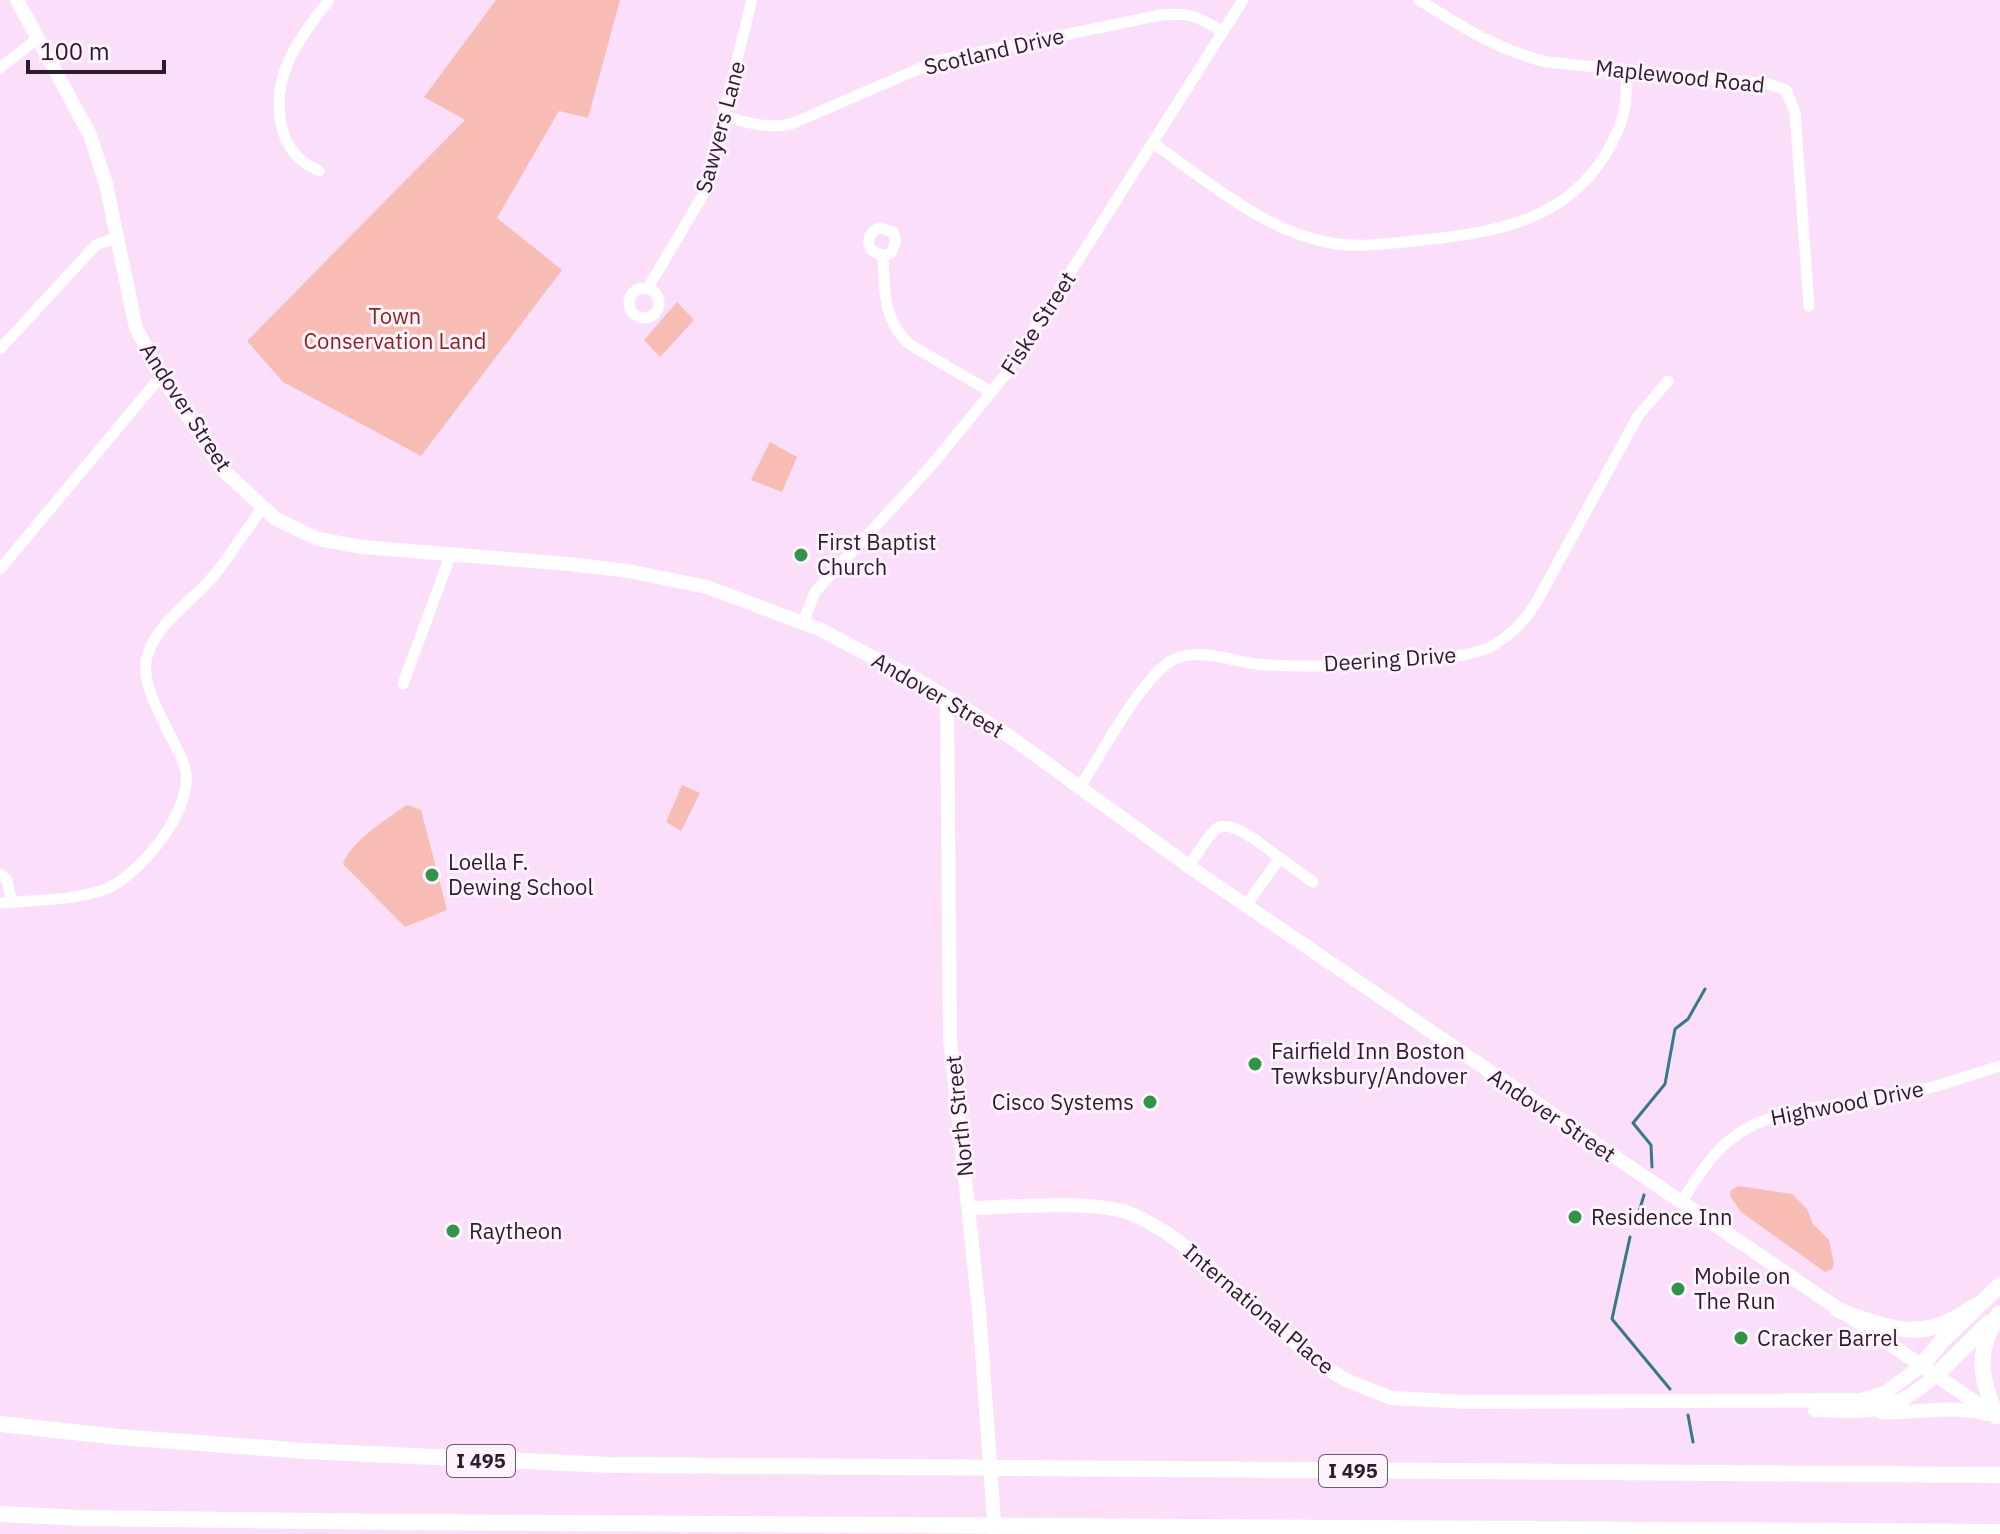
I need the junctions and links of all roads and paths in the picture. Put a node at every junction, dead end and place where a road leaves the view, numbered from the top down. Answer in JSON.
{"nodes":[{"id":1,"x":17,"y":0,"type":"edge"},
{"id":2,"x":329,"y":0,"type":"edge"},
{"id":3,"x":752,"y":0,"type":"edge"},
{"id":4,"x":1243,"y":0,"type":"edge"},
{"id":5,"x":1419,"y":0,"type":"edge"},
{"id":6,"x":1223,"y":32,"type":"junction"},
{"id":7,"x":38,"y":38,"type":"junction"},
{"id":8,"x":0,"y":68,"type":"edge"},
{"id":9,"x":1626,"y":71,"type":"junction"},
{"id":10,"x":724,"y":116,"type":"junction"},
{"id":11,"x":1153,"y":143,"type":"junction"},
{"id":12,"x":319,"y":171,"type":"dead end"},
{"id":13,"x":116,"y":238,"type":"junction"},
{"id":14,"x":883,"y":256,"type":"dead end"},
{"id":15,"x":648,"y":288,"type":"dead end"},
{"id":16,"x":1809,"y":306,"type":"dead end"},
{"id":17,"x":0,"y":349,"type":"edge"},
{"id":18,"x":161,"y":376,"type":"junction"},
{"id":19,"x":1668,"y":381,"type":"dead end"},
{"id":20,"x":991,"y":392,"type":"junction"},
{"id":21,"x":262,"y":508,"type":"junction"},
{"id":22,"x":451,"y":554,"type":"junction"},
{"id":23,"x":0,"y":569,"type":"edge"},
{"id":24,"x":803,"y":623,"type":"junction"},
{"id":25,"x":403,"y":684,"type":"dead end"},
{"id":26,"x":947,"y":698,"type":"junction"},
{"id":27,"x":1080,"y":787,"type":"junction"},
{"id":28,"x":1280,"y":858,"type":"junction"},
{"id":29,"x":1189,"y":866,"type":"junction"},
{"id":30,"x":0,"y":874,"type":"edge"},
{"id":31,"x":1313,"y":882,"type":"dead end"},
{"id":32,"x":6,"y":903,"type":"edge"},
{"id":33,"x":1247,"y":904,"type":"junction"},
{"id":34,"x":2000,"y":1066,"type":"edge"},
{"id":35,"x":1681,"y":1203,"type":"junction"},
{"id":36,"x":969,"y":1208,"type":"junction"},
{"id":37,"x":2000,"y":1285,"type":"edge"},
{"id":38,"x":1978,"y":1305,"type":"junction"},
{"id":39,"x":1838,"y":1310,"type":"junction"},
{"id":40,"x":1999,"y":1313,"type":"edge"},
{"id":41,"x":1929,"y":1370,"type":"junction"},
{"id":42,"x":1697,"y":1402,"type":"junction"},
{"id":43,"x":1872,"y":1412,"type":"junction"},
{"id":44,"x":1998,"y":1417,"type":"edge"},
{"id":45,"x":0,"y":1424,"type":"edge"},
{"id":46,"x":2000,"y":1475,"type":"edge"},
{"id":47,"x":0,"y":1514,"type":"edge"},
{"id":48,"x":1352,"y":1528,"type":"junction"},
{"id":49,"x":2000,"y":1532,"type":"edge"},
{"id":50,"x":995,"y":1534,"type":"edge"},
{"id":51,"x":1432,"y":1534,"type":"edge"}],
"edges":[{"from":1,"to":7,"type":"main road","name":"Andover Street"},
{"from":2,"to":12,"type":"street"},
{"from":3,"to":10,"type":"street","name":"Sawyers Lane"},
{"from":4,"to":6,"type":"street","name":"Fiske Street"},
{"from":5,"to":9,"type":"street","name":"Maplewood Road"},
{"from":6,"to":10,"type":"street","name":"Scotland Drive"},
{"from":6,"to":11,"type":"street","name":"Fiske Street"},
{"from":7,"to":8,"type":"street"},
{"from":7,"to":13,"type":"main road","name":"Andover Street"},
{"from":9,"to":11,"type":"street"},
{"from":9,"to":16,"type":"street","name":"Maplewood Road"},
{"from":10,"to":15,"type":"street","name":"Sawyers Lane"},
{"from":11,"to":20,"type":"street","name":"Fiske Street"},
{"from":13,"to":17,"type":"street"},
{"from":13,"to":18,"type":"main road","name":"Andover Street"},
{"from":14,"to":20,"type":"street"},
{"from":18,"to":21,"type":"main road","name":"Andover Street"},
{"from":18,"to":23,"type":"street"},
{"from":19,"to":27,"type":"street","name":"Deering Drive"},
{"from":20,"to":24,"type":"street","name":"Fiske Street"},
{"from":21,"to":22,"type":"main road","name":"Andover Street"},
{"from":21,"to":32,"type":"street"},
{"from":22,"to":24,"type":"main road","name":"Andover Street"},
{"from":22,"to":25,"type":"street"},
{"from":24,"to":26,"type":"main road","name":"Andover Street"},
{"from":26,"to":27,"type":"main road","name":"Andover Street"},
{"from":26,"to":36,"type":"main road","name":"North Street"},
{"from":27,"to":29,"type":"main road","name":"Andover Street"},
{"from":28,"to":29,"type":"street"},
{"from":28,"to":31,"type":"street"},
{"from":28,"to":33,"type":"street"},
{"from":29,"to":33,"type":"main road","name":"Andover Street"},
{"from":30,"to":32,"type":"street"},
{"from":33,"to":35,"type":"main road","name":"Andover Street"},
{"from":34,"to":35,"type":"street","name":"Highwood Drive"},
{"from":35,"to":39,"type":"main road","name":"Andover Street"},
{"from":36,"to":42,"type":"main road","name":"International Place"},
{"from":36,"to":50,"type":"main road","name":"North Street"},
{"from":37,"to":38,"type":"highway"},
{"from":38,"to":39,"type":"highway"},
{"from":38,"to":41,"type":"highway"},
{"from":39,"to":41,"type":"main road","name":"Andover Street"},
{"from":40,"to":41,"type":"highway"},
{"from":40,"to":44,"type":"highway"},
{"from":41,"to":42,"type":"main road","name":"International Place"},
{"from":41,"to":43,"type":"main road","name":"International Place"},
{"from":41,"to":44,"type":"main road","name":"Andover Street"},
{"from":42,"to":43,"type":"main road","name":"International Place"},
{"from":43,"to":44,"type":"main road"},
{"from":45,"to":46,"type":"highway","number":"I 495"},
{"from":47,"to":48,"type":"highway"},
{"from":48,"to":49,"type":"highway"},
{"from":48,"to":51,"type":"highway"}]}
